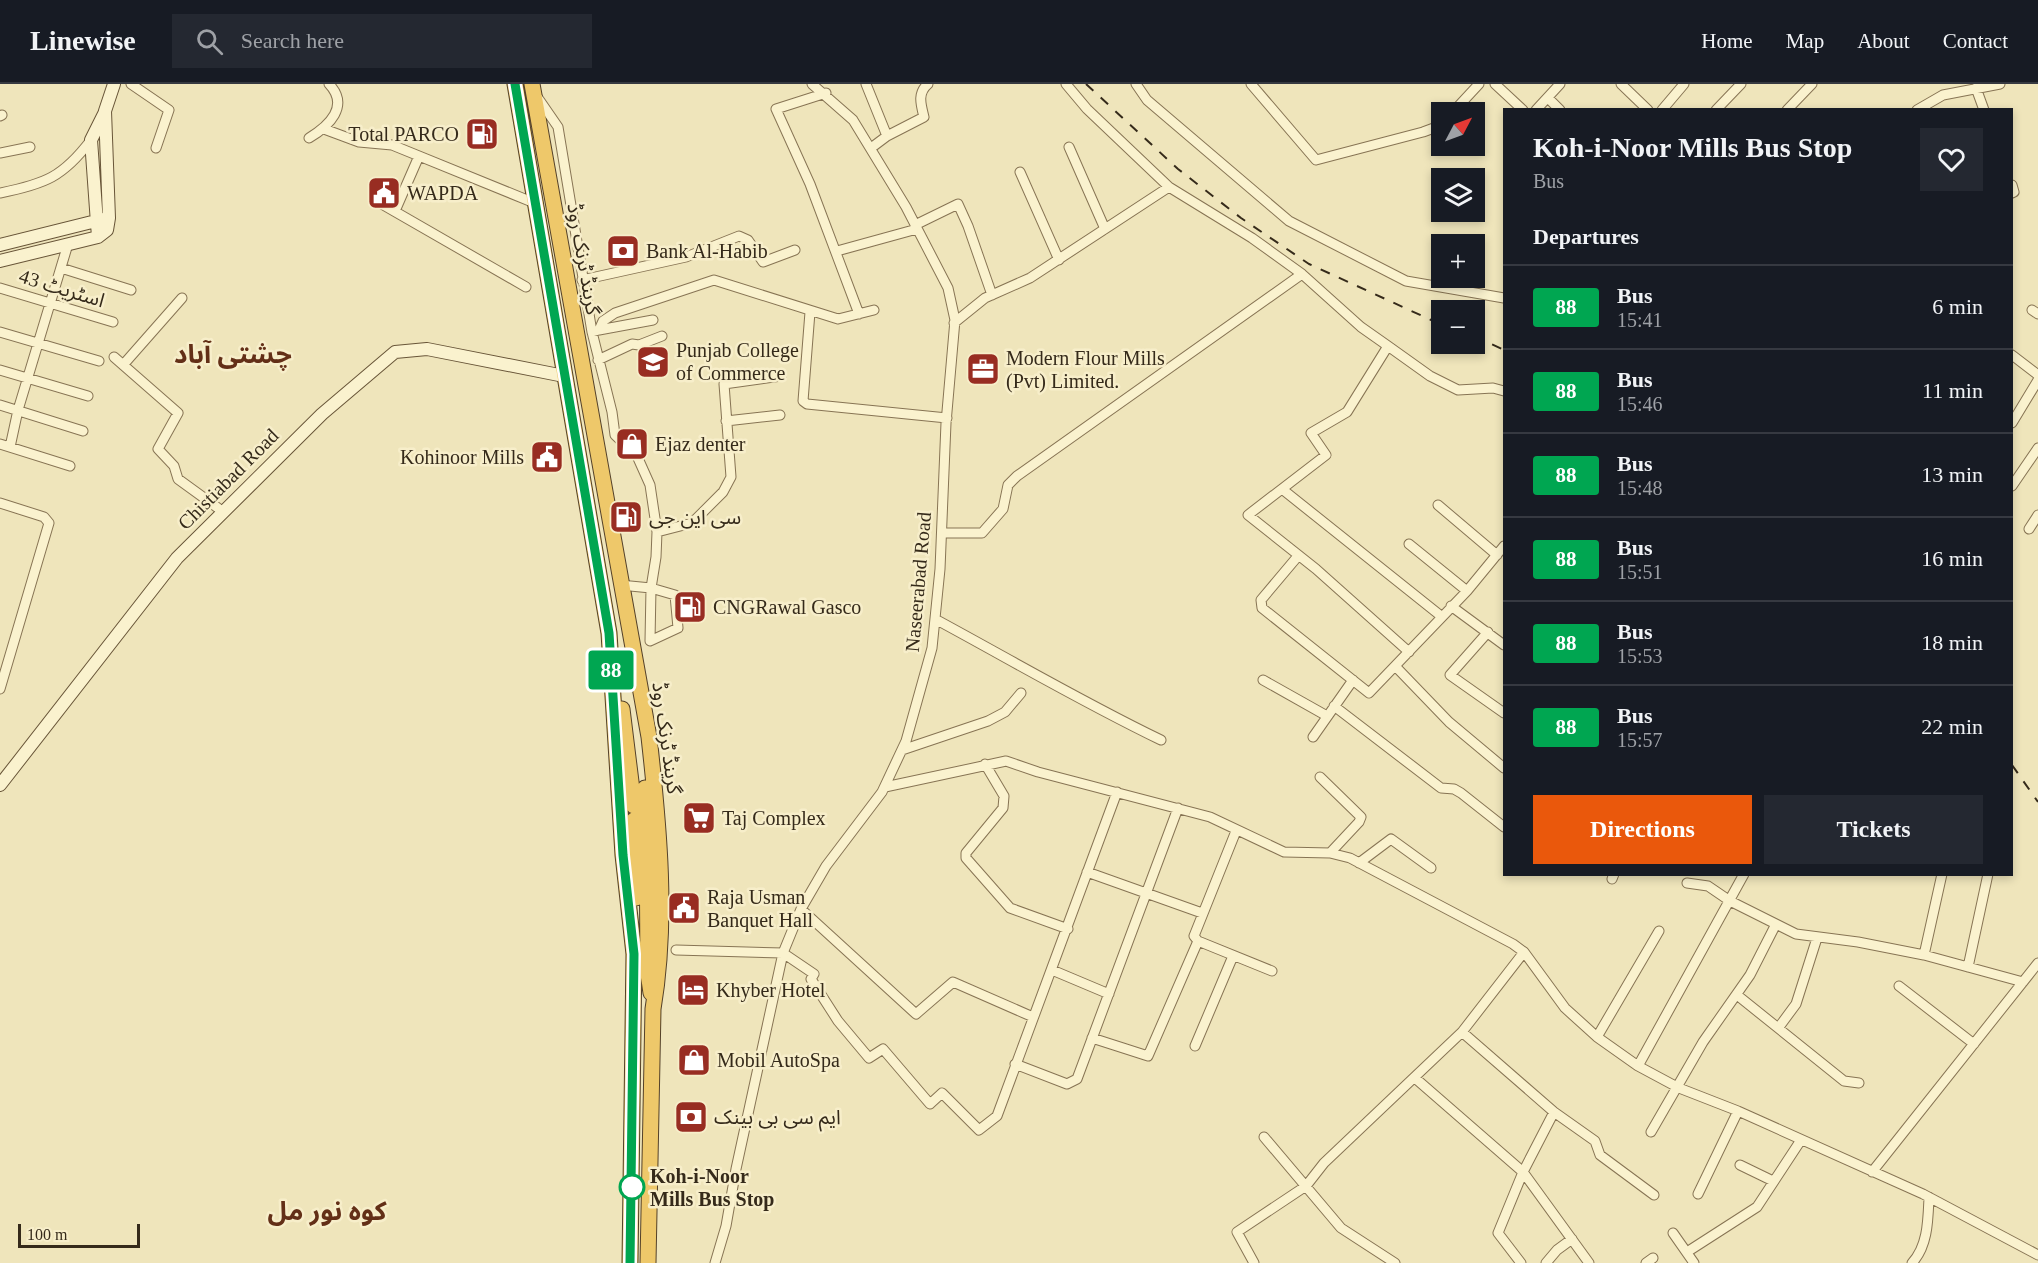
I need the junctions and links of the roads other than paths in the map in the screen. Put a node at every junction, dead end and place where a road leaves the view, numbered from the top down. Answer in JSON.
{"nodes":[{"id":1,"x":113,"y":84,"type":"edge"},
{"id":2,"x":131,"y":84,"type":"edge"},
{"id":3,"x":329,"y":84,"type":"edge"},
{"id":4,"x":515,"y":84,"type":"edge"},
{"id":5,"x":812,"y":84,"type":"edge"},
{"id":6,"x":866,"y":84,"type":"edge"},
{"id":7,"x":928,"y":84,"type":"edge"},
{"id":8,"x":1066,"y":84,"type":"edge"},
{"id":9,"x":1251,"y":84,"type":"edge"},
{"id":10,"x":1479,"y":84,"type":"edge"},
{"id":11,"x":1495,"y":84,"type":"edge"},
{"id":12,"x":1560,"y":84,"type":"edge"},
{"id":13,"x":1621,"y":84,"type":"edge"},
{"id":14,"x":1684,"y":84,"type":"edge"},
{"id":15,"x":1741,"y":84,"type":"edge"},
{"id":16,"x":1812,"y":84,"type":"edge"},
{"id":17,"x":2000,"y":84,"type":"edge"},
{"id":18,"x":1142,"y":86,"type":"edge"},
{"id":19,"x":532,"y":87,"type":"edge"},
{"id":20,"x":1951,"y":88,"type":"edge"},
{"id":21,"x":1976,"y":88,"type":"junction"},
{"id":22,"x":825,"y":93,"type":"junction"},
{"id":23,"x":1548,"y":98,"type":"junction"},
{"id":24,"x":1462,"y":102,"type":"edge"},
{"id":25,"x":1521,"y":108,"type":"edge"},
{"id":26,"x":1538,"y":108,"type":"edge"},
{"id":27,"x":1558,"y":108,"type":"edge"},
{"id":28,"x":1646,"y":108,"type":"edge"},
{"id":29,"x":1664,"y":108,"type":"edge"},
{"id":30,"x":1718,"y":108,"type":"edge"},
{"id":31,"x":1789,"y":108,"type":"edge"},
{"id":32,"x":1920,"y":108,"type":"edge"},
{"id":33,"x":1983,"y":108,"type":"edge"},
{"id":34,"x":105,"y":111,"type":"junction"},
{"id":35,"x":324,"y":129,"type":"junction"},
{"id":36,"x":1431,"y":129,"type":"edge"},
{"id":37,"x":887,"y":136,"type":"junction"},
{"id":38,"x":309,"y":138,"type":"dead end"},
{"id":39,"x":91,"y":140,"type":"junction"},
{"id":40,"x":30,"y":147,"type":"dead end"},
{"id":41,"x":1068,"y":147,"type":"dead end"},
{"id":42,"x":156,"y":148,"type":"dead end"},
{"id":43,"x":871,"y":148,"type":"junction"},
{"id":44,"x":0,"y":153,"type":"edge"},
{"id":45,"x":419,"y":156,"type":"junction"},
{"id":46,"x":1020,"y":172,"type":"dead end"},
{"id":47,"x":1169,"y":187,"type":"junction"},
{"id":48,"x":0,"y":193,"type":"edge"},
{"id":49,"x":380,"y":203,"type":"dead end"},
{"id":50,"x":537,"y":204,"type":"junction"},
{"id":51,"x":394,"y":211,"type":"junction"},
{"id":52,"x":103,"y":220,"type":"junction"},
{"id":53,"x":916,"y":227,"type":"junction"},
{"id":54,"x":1105,"y":229,"type":"junction"},
{"id":55,"x":68,"y":244,"type":"junction"},
{"id":56,"x":0,"y":245,"type":"edge"},
{"id":57,"x":795,"y":250,"type":"dead end"},
{"id":58,"x":837,"y":251,"type":"junction"},
{"id":59,"x":1059,"y":260,"type":"junction"},
{"id":60,"x":0,"y":261,"type":"edge"},
{"id":61,"x":61,"y":268,"type":"junction"},
{"id":62,"x":1302,"y":274,"type":"junction"},
{"id":63,"x":582,"y":280,"type":"junction"},
{"id":64,"x":526,"y":287,"type":"dead end"},
{"id":65,"x":0,"y":288,"type":"edge"},
{"id":66,"x":131,"y":290,"type":"dead end"},
{"id":67,"x":992,"y":295,"type":"junction"},
{"id":68,"x":182,"y":298,"type":"dead end"},
{"id":69,"x":1503,"y":298,"type":"edge"},
{"id":70,"x":50,"y":303,"type":"junction"},
{"id":71,"x":874,"y":310,"type":"dead end"},
{"id":72,"x":810,"y":312,"type":"junction"},
{"id":73,"x":859,"y":314,"type":"junction"},
{"id":74,"x":653,"y":320,"type":"dead end"},
{"id":75,"x":113,"y":322,"type":"dead end"},
{"id":76,"x":954,"y":323,"type":"junction"},
{"id":77,"x":630,"y":324,"type":"junction"},
{"id":78,"x":595,"y":331,"type":"junction"},
{"id":79,"x":0,"y":332,"type":"edge"},
{"id":80,"x":662,"y":336,"type":"dead end"},
{"id":81,"x":38,"y":343,"type":"junction"},
{"id":82,"x":632,"y":344,"type":"junction"},
{"id":83,"x":1388,"y":346,"type":"junction"},
{"id":84,"x":114,"y":357,"type":"dead end"},
{"id":85,"x":2013,"y":357,"type":"edge"},
{"id":86,"x":598,"y":360,"type":"junction"},
{"id":87,"x":99,"y":361,"type":"dead end"},
{"id":88,"x":123,"y":365,"type":"junction"},
{"id":89,"x":0,"y":369,"type":"edge"},
{"id":90,"x":2038,"y":375,"type":"edge"},
{"id":91,"x":564,"y":376,"type":"junction"},
{"id":92,"x":781,"y":376,"type":"dead end"},
{"id":93,"x":28,"y":378,"type":"junction"},
{"id":94,"x":2038,"y":380,"type":"edge"},
{"id":95,"x":1503,"y":391,"type":"edge"},
{"id":96,"x":88,"y":396,"type":"dead end"},
{"id":97,"x":0,"y":405,"type":"edge"},
{"id":98,"x":18,"y":410,"type":"junction"},
{"id":99,"x":780,"y":415,"type":"dead end"},
{"id":100,"x":947,"y":418,"type":"junction"},
{"id":101,"x":726,"y":421,"type":"junction"},
{"id":102,"x":2013,"y":421,"type":"edge"},
{"id":103,"x":83,"y":431,"type":"dead end"},
{"id":104,"x":5,"y":446,"type":"edge"},
{"id":105,"x":2038,"y":448,"type":"edge"},
{"id":106,"x":70,"y":466,"type":"dead end"},
{"id":107,"x":2013,"y":485,"type":"edge"},
{"id":108,"x":1282,"y":489,"type":"junction"},
{"id":109,"x":0,"y":503,"type":"edge"},
{"id":110,"x":1438,"y":505,"type":"dead end"},
{"id":111,"x":222,"y":511,"type":"junction"},
{"id":112,"x":2038,"y":515,"type":"edge"},
{"id":113,"x":2029,"y":529,"type":"dead end"},
{"id":114,"x":657,"y":532,"type":"junction"},
{"id":115,"x":942,"y":532,"type":"junction"},
{"id":116,"x":1409,"y":544,"type":"dead end"},
{"id":117,"x":1503,"y":547,"type":"edge"},
{"id":118,"x":1497,"y":555,"type":"junction"},
{"id":119,"x":1298,"y":556,"type":"junction"},
{"id":120,"x":620,"y":585,"type":"junction"},
{"id":121,"x":651,"y":588,"type":"junction"},
{"id":122,"x":1467,"y":591,"type":"junction"},
{"id":123,"x":1451,"y":606,"type":"junction"},
{"id":124,"x":1441,"y":616,"type":"junction"},
{"id":125,"x":935,"y":619,"type":"junction"},
{"id":126,"x":1488,"y":632,"type":"junction"},
{"id":127,"x":609,"y":633,"type":"junction"},
{"id":128,"x":1503,"y":644,"type":"edge"},
{"id":129,"x":633,"y":651,"type":"junction"},
{"id":130,"x":1409,"y":652,"type":"junction"},
{"id":131,"x":1396,"y":667,"type":"junction"},
{"id":132,"x":1263,"y":680,"type":"dead end"},
{"id":133,"x":1353,"y":681,"type":"junction"},
{"id":134,"x":0,"y":689,"type":"edge"},
{"id":135,"x":1021,"y":693,"type":"dead end"},
{"id":136,"x":1334,"y":706,"type":"junction"},
{"id":137,"x":1503,"y":712,"type":"edge"},
{"id":138,"x":1327,"y":716,"type":"junction"},
{"id":139,"x":1313,"y":737,"type":"dead end"},
{"id":140,"x":1161,"y":740,"type":"dead end"},
{"id":141,"x":902,"y":750,"type":"junction"},
{"id":142,"x":985,"y":764,"type":"junction"},
{"id":143,"x":1503,"y":767,"type":"edge"},
{"id":144,"x":1320,"y":777,"type":"dead end"},
{"id":145,"x":0,"y":785,"type":"edge"},
{"id":146,"x":885,"y":787,"type":"junction"},
{"id":147,"x":1117,"y":792,"type":"junction"},
{"id":148,"x":1178,"y":808,"type":"junction"},
{"id":149,"x":1503,"y":826,"type":"edge"},
{"id":150,"x":1236,"y":831,"type":"junction"},
{"id":151,"x":1330,"y":853,"type":"junction"},
{"id":152,"x":1359,"y":863,"type":"junction"},
{"id":153,"x":1431,"y":868,"type":"dead end"},
{"id":154,"x":1088,"y":872,"type":"junction"},
{"id":155,"x":1743,"y":876,"type":"edge"},
{"id":156,"x":1942,"y":876,"type":"edge"},
{"id":157,"x":1988,"y":876,"type":"edge"},
{"id":158,"x":1687,"y":883,"type":"dead end"},
{"id":159,"x":1146,"y":893,"type":"junction"},
{"id":160,"x":1730,"y":901,"type":"junction"},
{"id":161,"x":801,"y":909,"type":"junction"},
{"id":162,"x":1202,"y":913,"type":"junction"},
{"id":163,"x":1775,"y":926,"type":"junction"},
{"id":164,"x":1068,"y":929,"type":"junction"},
{"id":165,"x":1659,"y":932,"type":"dead end"},
{"id":166,"x":1817,"y":938,"type":"junction"},
{"id":167,"x":1198,"y":941,"type":"junction"},
{"id":168,"x":676,"y":950,"type":"dead end"},
{"id":169,"x":1524,"y":952,"type":"junction"},
{"id":170,"x":783,"y":953,"type":"junction"},
{"id":171,"x":634,"y":954,"type":"junction"},
{"id":172,"x":1924,"y":955,"type":"junction"},
{"id":173,"x":1233,"y":956,"type":"junction"},
{"id":174,"x":2038,"y":963,"type":"edge"},
{"id":175,"x":1968,"y":967,"type":"junction"},
{"id":176,"x":1052,"y":970,"type":"junction"},
{"id":177,"x":1272,"y":971,"type":"dead end"},
{"id":178,"x":2023,"y":982,"type":"junction"},
{"id":179,"x":1899,"y":986,"type":"dead end"},
{"id":180,"x":1109,"y":994,"type":"junction"},
{"id":181,"x":1737,"y":995,"type":"junction"},
{"id":182,"x":653,"y":1010,"type":"junction"},
{"id":183,"x":1033,"y":1017,"type":"junction"},
{"id":184,"x":1779,"y":1027,"type":"junction"},
{"id":185,"x":1462,"y":1032,"type":"junction"},
{"id":186,"x":1597,"y":1037,"type":"junction"},
{"id":187,"x":1092,"y":1038,"type":"junction"},
{"id":188,"x":1974,"y":1044,"type":"junction"},
{"id":189,"x":1195,"y":1046,"type":"dead end"},
{"id":190,"x":1015,"y":1064,"type":"junction"},
{"id":191,"x":1638,"y":1066,"type":"junction"},
{"id":192,"x":1415,"y":1078,"type":"junction"},
{"id":193,"x":1859,"y":1083,"type":"dead end"},
{"id":194,"x":1679,"y":1088,"type":"junction"},
{"id":195,"x":1738,"y":1111,"type":"junction"},
{"id":196,"x":1554,"y":1112,"type":"junction"},
{"id":197,"x":1651,"y":1132,"type":"dead end"},
{"id":198,"x":1264,"y":1137,"type":"dead end"},
{"id":199,"x":1801,"y":1140,"type":"junction"},
{"id":200,"x":1740,"y":1165,"type":"dead end"},
{"id":201,"x":1523,"y":1172,"type":"junction"},
{"id":202,"x":1872,"y":1172,"type":"junction"},
{"id":203,"x":1773,"y":1181,"type":"junction"},
{"id":204,"x":1306,"y":1186,"type":"junction"},
{"id":205,"x":1698,"y":1194,"type":"dead end"},
{"id":206,"x":1654,"y":1195,"type":"dead end"},
{"id":207,"x":1929,"y":1197,"type":"junction"},
{"id":208,"x":1673,"y":1233,"type":"dead end"},
{"id":209,"x":1572,"y":1239,"type":"junction"},
{"id":210,"x":1687,"y":1252,"type":"junction"},
{"id":211,"x":2038,"y":1255,"type":"edge"},
{"id":212,"x":630,"y":1263,"type":"edge"},
{"id":213,"x":648,"y":1263,"type":"edge"},
{"id":214,"x":715,"y":1263,"type":"edge"},
{"id":215,"x":1254,"y":1263,"type":"edge"},
{"id":216,"x":1395,"y":1263,"type":"edge"},
{"id":217,"x":1521,"y":1263,"type":"edge"},
{"id":218,"x":1546,"y":1263,"type":"edge"},
{"id":219,"x":1589,"y":1263,"type":"edge"},
{"id":220,"x":1694,"y":1263,"type":"edge"},
{"id":221,"x":1912,"y":1263,"type":"edge"}],
"edges":[{"from":1,"to":34,"type":"main road"},
{"from":2,"to":42,"type":"street"},
{"from":3,"to":35,"type":"street"},
{"from":4,"to":50,"type":"highway","name":"گرینڈ ٹرنک روڈ"},
{"from":5,"to":22,"type":"street","name":"Naseerabad Road"},
{"from":6,"to":37,"type":"street"},
{"from":7,"to":37,"type":"street"},
{"from":8,"to":47,"type":"street"},
{"from":9,"to":36,"type":"street"},
{"from":10,"to":24,"type":"street"},
{"from":11,"to":25,"type":"street"},
{"from":12,"to":23,"type":"street"},
{"from":13,"to":28,"type":"street"},
{"from":14,"to":29,"type":"street"},
{"from":15,"to":30,"type":"street"},
{"from":16,"to":31,"type":"street"},
{"from":17,"to":21,"type":"street"},
{"from":18,"to":69,"type":"street"},
{"from":19,"to":63,"type":"street"},
{"from":19,"to":120,"type":"highway","name":"گرینڈ ٹرنک روڈ"},
{"from":20,"to":21,"type":"street"},
{"from":20,"to":32,"type":"street"},
{"from":21,"to":33,"type":"street"},
{"from":22,"to":43,"type":"street","name":"Naseerabad Road"},
{"from":22,"to":58,"type":"street"},
{"from":23,"to":26,"type":"street"},
{"from":23,"to":27,"type":"street"},
{"from":34,"to":39,"type":"main road"},
{"from":34,"to":52,"type":"main road"},
{"from":35,"to":38,"type":"street"},
{"from":35,"to":45,"type":"street"},
{"from":37,"to":43,"type":"street"},
{"from":39,"to":48,"type":"street"},
{"from":39,"to":52,"type":"main road"},
{"from":40,"to":44,"type":"street"},
{"from":41,"to":54,"type":"street"},
{"from":43,"to":53,"type":"street","name":"Naseerabad Road"},
{"from":45,"to":50,"type":"street"},
{"from":45,"to":51,"type":"street"},
{"from":46,"to":59,"type":"street"},
{"from":47,"to":54,"type":"street"},
{"from":47,"to":62,"type":"street"},
{"from":49,"to":51,"type":"street"},
{"from":50,"to":91,"type":"highway","name":"گرینڈ ٹرنک روڈ"},
{"from":51,"to":64,"type":"street"},
{"from":52,"to":55,"type":"main road"},
{"from":52,"to":56,"type":"main road"},
{"from":53,"to":58,"type":"street"},
{"from":53,"to":67,"type":"street"},
{"from":53,"to":76,"type":"street","name":"Naseerabad Road"},
{"from":54,"to":59,"type":"street"},
{"from":55,"to":60,"type":"main road"},
{"from":55,"to":61,"type":"street"},
{"from":57,"to":63,"type":"street"},
{"from":58,"to":73,"type":"street"},
{"from":59,"to":67,"type":"street"},
{"from":61,"to":66,"type":"street"},
{"from":61,"to":70,"type":"street"},
{"from":62,"to":83,"type":"street"},
{"from":62,"to":115,"type":"street"},
{"from":63,"to":78,"type":"street"},
{"from":65,"to":70,"type":"street","name":"اسٹریٹ 43"},
{"from":67,"to":76,"type":"street"},
{"from":68,"to":88,"type":"street"},
{"from":70,"to":75,"type":"street","name":"اسٹریٹ 43"},
{"from":70,"to":81,"type":"street"},
{"from":71,"to":73,"type":"street"},
{"from":72,"to":73,"type":"street"},
{"from":72,"to":78,"type":"street"},
{"from":72,"to":100,"type":"street"},
{"from":74,"to":77,"type":"street"},
{"from":76,"to":100,"type":"street","name":"Naseerabad Road"},
{"from":77,"to":78,"type":"street"},
{"from":77,"to":82,"type":"street"},
{"from":78,"to":86,"type":"street"},
{"from":79,"to":81,"type":"street"},
{"from":80,"to":82,"type":"street"},
{"from":81,"to":87,"type":"street"},
{"from":81,"to":93,"type":"street"},
{"from":82,"to":86,"type":"street"},
{"from":83,"to":95,"type":"street"},
{"from":83,"to":108,"type":"street"},
{"from":84,"to":88,"type":"street"},
{"from":85,"to":90,"type":"street"},
{"from":86,"to":114,"type":"street"},
{"from":88,"to":111,"type":"street"},
{"from":89,"to":93,"type":"street"},
{"from":91,"to":111,"type":"main road","name":"Chistiabad Road"},
{"from":91,"to":127,"type":"highway","name":"گرینڈ ٹرنک روڈ"},
{"from":92,"to":101,"type":"street"},
{"from":93,"to":96,"type":"street"},
{"from":93,"to":98,"type":"street"},
{"from":94,"to":102,"type":"street"},
{"from":97,"to":98,"type":"street"},
{"from":98,"to":103,"type":"street"},
{"from":98,"to":104,"type":"street"},
{"from":99,"to":101,"type":"street"},
{"from":100,"to":115,"type":"street","name":"Naseerabad Road"},
{"from":101,"to":114,"type":"street"},
{"from":104,"to":106,"type":"street"},
{"from":105,"to":107,"type":"street"},
{"from":108,"to":119,"type":"street"},
{"from":108,"to":124,"type":"street"},
{"from":109,"to":134,"type":"street"},
{"from":110,"to":118,"type":"street"},
{"from":111,"to":145,"type":"main road","name":"Chistiabad Road"},
{"from":112,"to":113,"type":"street"},
{"from":114,"to":121,"type":"street"},
{"from":115,"to":125,"type":"street","name":"Naseerabad Road"},
{"from":116,"to":122,"type":"street"},
{"from":117,"to":118,"type":"street"},
{"from":118,"to":122,"type":"street"},
{"from":119,"to":130,"type":"street"},
{"from":119,"to":133,"type":"street"},
{"from":120,"to":121,"type":"street"},
{"from":120,"to":129,"type":"highway","name":"گرینڈ ٹرنک روڈ"},
{"from":121,"to":121,"type":"street"},
{"from":122,"to":123,"type":"street"},
{"from":123,"to":124,"type":"street"},
{"from":123,"to":126,"type":"street"},
{"from":124,"to":130,"type":"street"},
{"from":125,"to":140,"type":"street"},
{"from":125,"to":141,"type":"street","name":"Naseerabad Road"},
{"from":126,"to":128,"type":"street"},
{"from":126,"to":137,"type":"street"},
{"from":127,"to":129,"type":"highway"},
{"from":127,"to":171,"type":"highway","name":"گرینڈ ٹرنک روڈ"},
{"from":129,"to":182,"type":"highway","name":"گرینڈ ٹرنک روڈ"},
{"from":130,"to":131,"type":"street"},
{"from":131,"to":133,"type":"street"},
{"from":131,"to":143,"type":"street"},
{"from":132,"to":138,"type":"street"},
{"from":133,"to":136,"type":"street"},
{"from":135,"to":141,"type":"street"},
{"from":136,"to":138,"type":"street"},
{"from":136,"to":149,"type":"street"},
{"from":138,"to":139,"type":"street"},
{"from":141,"to":146,"type":"street","name":"Naseerabad Road"},
{"from":142,"to":146,"type":"street"},
{"from":142,"to":147,"type":"street"},
{"from":142,"to":164,"type":"street"},
{"from":144,"to":151,"type":"street"},
{"from":146,"to":161,"type":"street","name":"Naseerabad Road"},
{"from":147,"to":148,"type":"street"},
{"from":147,"to":154,"type":"street"},
{"from":148,"to":150,"type":"street"},
{"from":148,"to":159,"type":"street"},
{"from":150,"to":151,"type":"street"},
{"from":150,"to":162,"type":"street"},
{"from":151,"to":152,"type":"street"},
{"from":152,"to":153,"type":"street"},
{"from":152,"to":169,"type":"street"},
{"from":154,"to":159,"type":"street"},
{"from":154,"to":164,"type":"street"},
{"from":155,"to":160,"type":"street"},
{"from":156,"to":172,"type":"street"},
{"from":157,"to":175,"type":"street"},
{"from":158,"to":160,"type":"street"},
{"from":159,"to":162,"type":"street"},
{"from":159,"to":180,"type":"street"},
{"from":160,"to":163,"type":"street"},
{"from":160,"to":191,"type":"street"},
{"from":161,"to":170,"type":"street","name":"Naseerabad Road"},
{"from":161,"to":183,"type":"street"},
{"from":162,"to":167,"type":"street"},
{"from":163,"to":166,"type":"street"},
{"from":163,"to":181,"type":"street"},
{"from":164,"to":176,"type":"street"},
{"from":165,"to":186,"type":"street"},
{"from":166,"to":172,"type":"street"},
{"from":166,"to":184,"type":"street"},
{"from":167,"to":173,"type":"street"},
{"from":167,"to":187,"type":"street"},
{"from":168,"to":170,"type":"street"},
{"from":169,"to":185,"type":"street"},
{"from":169,"to":186,"type":"street"},
{"from":170,"to":190,"type":"street"},
{"from":170,"to":214,"type":"street","name":"Naseerabad Road"},
{"from":171,"to":182,"type":"highway"},
{"from":171,"to":212,"type":"highway","name":"گرینڈ ٹرنک روڈ"},
{"from":172,"to":175,"type":"street"},
{"from":173,"to":177,"type":"street"},
{"from":173,"to":189,"type":"street"},
{"from":174,"to":178,"type":"street"},
{"from":175,"to":178,"type":"street"},
{"from":176,"to":180,"type":"street"},
{"from":176,"to":183,"type":"street"},
{"from":178,"to":188,"type":"street"},
{"from":179,"to":188,"type":"street"},
{"from":180,"to":187,"type":"street"},
{"from":181,"to":184,"type":"street"},
{"from":181,"to":194,"type":"street"},
{"from":182,"to":213,"type":"highway","name":"گرینڈ ٹرنک روڈ"},
{"from":183,"to":190,"type":"street"},
{"from":184,"to":193,"type":"street"},
{"from":185,"to":192,"type":"street"},
{"from":185,"to":196,"type":"street"},
{"from":186,"to":191,"type":"street"},
{"from":187,"to":190,"type":"street"},
{"from":188,"to":202,"type":"street"},
{"from":191,"to":194,"type":"street"},
{"from":192,"to":201,"type":"street"},
{"from":192,"to":204,"type":"street"},
{"from":194,"to":195,"type":"street"},
{"from":194,"to":197,"type":"street"},
{"from":195,"to":199,"type":"street"},
{"from":195,"to":205,"type":"street"},
{"from":196,"to":201,"type":"street"},
{"from":196,"to":206,"type":"street"},
{"from":198,"to":204,"type":"street"},
{"from":199,"to":202,"type":"street"},
{"from":199,"to":203,"type":"street"},
{"from":200,"to":203,"type":"street"},
{"from":201,"to":209,"type":"street"},
{"from":201,"to":217,"type":"street"},
{"from":202,"to":207,"type":"street"},
{"from":203,"to":210,"type":"street"},
{"from":204,"to":215,"type":"street"},
{"from":204,"to":216,"type":"street"},
{"from":207,"to":211,"type":"street"},
{"from":207,"to":221,"type":"street"},
{"from":208,"to":210,"type":"street"},
{"from":209,"to":218,"type":"street"},
{"from":209,"to":219,"type":"street"},
{"from":210,"to":220,"type":"street"}]}
